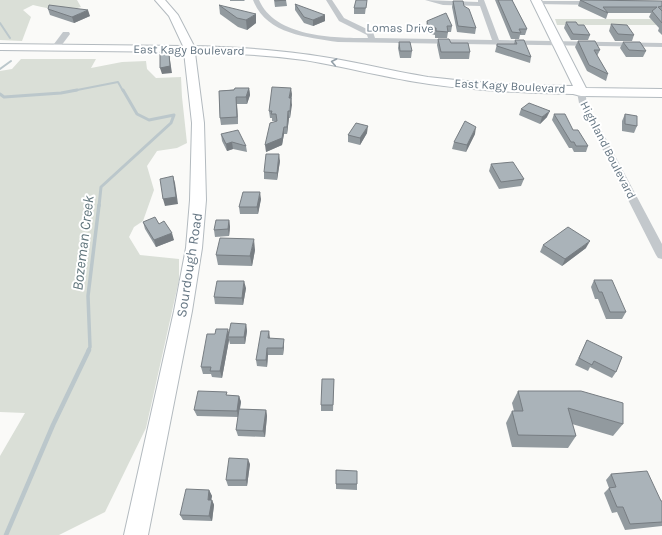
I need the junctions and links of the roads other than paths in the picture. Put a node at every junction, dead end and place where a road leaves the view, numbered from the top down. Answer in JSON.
{"nodes":[{"id":1,"x":160,"y":0,"type":"edge"},
{"id":2,"x":256,"y":0,"type":"edge"},
{"id":3,"x":329,"y":0,"type":"edge"},
{"id":4,"x":428,"y":0,"type":"edge"},
{"id":5,"x":537,"y":1,"type":"edge"},
{"id":6,"x":482,"y":2,"type":"edge"},
{"id":7,"x":600,"y":3,"type":"edge"},
{"id":8,"x":66,"y":34,"type":"dead end"},
{"id":9,"x":372,"y":39,"type":"junction"},
{"id":10,"x":496,"y":42,"type":"junction"},
{"id":11,"x":558,"y":42,"type":"junction"},
{"id":12,"x":662,"y":45,"type":"edge"},
{"id":13,"x":0,"y":47,"type":"edge"},
{"id":14,"x":55,"y":48,"type":"junction"},
{"id":15,"x":189,"y":52,"type":"junction"},
{"id":16,"x":0,"y":54,"type":"edge"},
{"id":17,"x":581,"y":92,"type":"junction"},
{"id":18,"x":662,"y":93,"type":"edge"},
{"id":19,"x":662,"y":255,"type":"edge"},
{"id":20,"x":136,"y":535,"type":"edge"}],
"edges":[{"from":1,"to":15,"type":"main road","name":"Sourdough Road"},
{"from":2,"to":9,"type":"street","name":"Lomas Drive"},
{"from":3,"to":9,"type":"street"},
{"from":4,"to":6,"type":"street"},
{"from":5,"to":7,"type":"street"},
{"from":5,"to":11,"type":"main road","name":"Highland Boulevard"},
{"from":6,"to":10,"type":"street"},
{"from":8,"to":14,"type":"street"},
{"from":9,"to":10,"type":"street","name":"Lomas Drive"},
{"from":10,"to":11,"type":"street","name":"Lomas Drive"},
{"from":11,"to":12,"type":"street","name":"Lomas Drive"},
{"from":11,"to":17,"type":"main road","name":"Highland Boulevard"},
{"from":13,"to":14,"type":"main road","name":"East Kagy Boulevard"},
{"from":14,"to":15,"type":"main road","name":"East Kagy Boulevard"},
{"from":15,"to":16,"type":"main road","name":"East Kagy Boulevard"},
{"from":15,"to":17,"type":"main road","name":"East Kagy Boulevard"},
{"from":15,"to":20,"type":"main road","name":"Sourdough Road"},
{"from":17,"to":18,"type":"main road","name":"East Kagy Boulevard"},
{"from":17,"to":19,"type":"street","name":"Highland Boulevard"}]}
